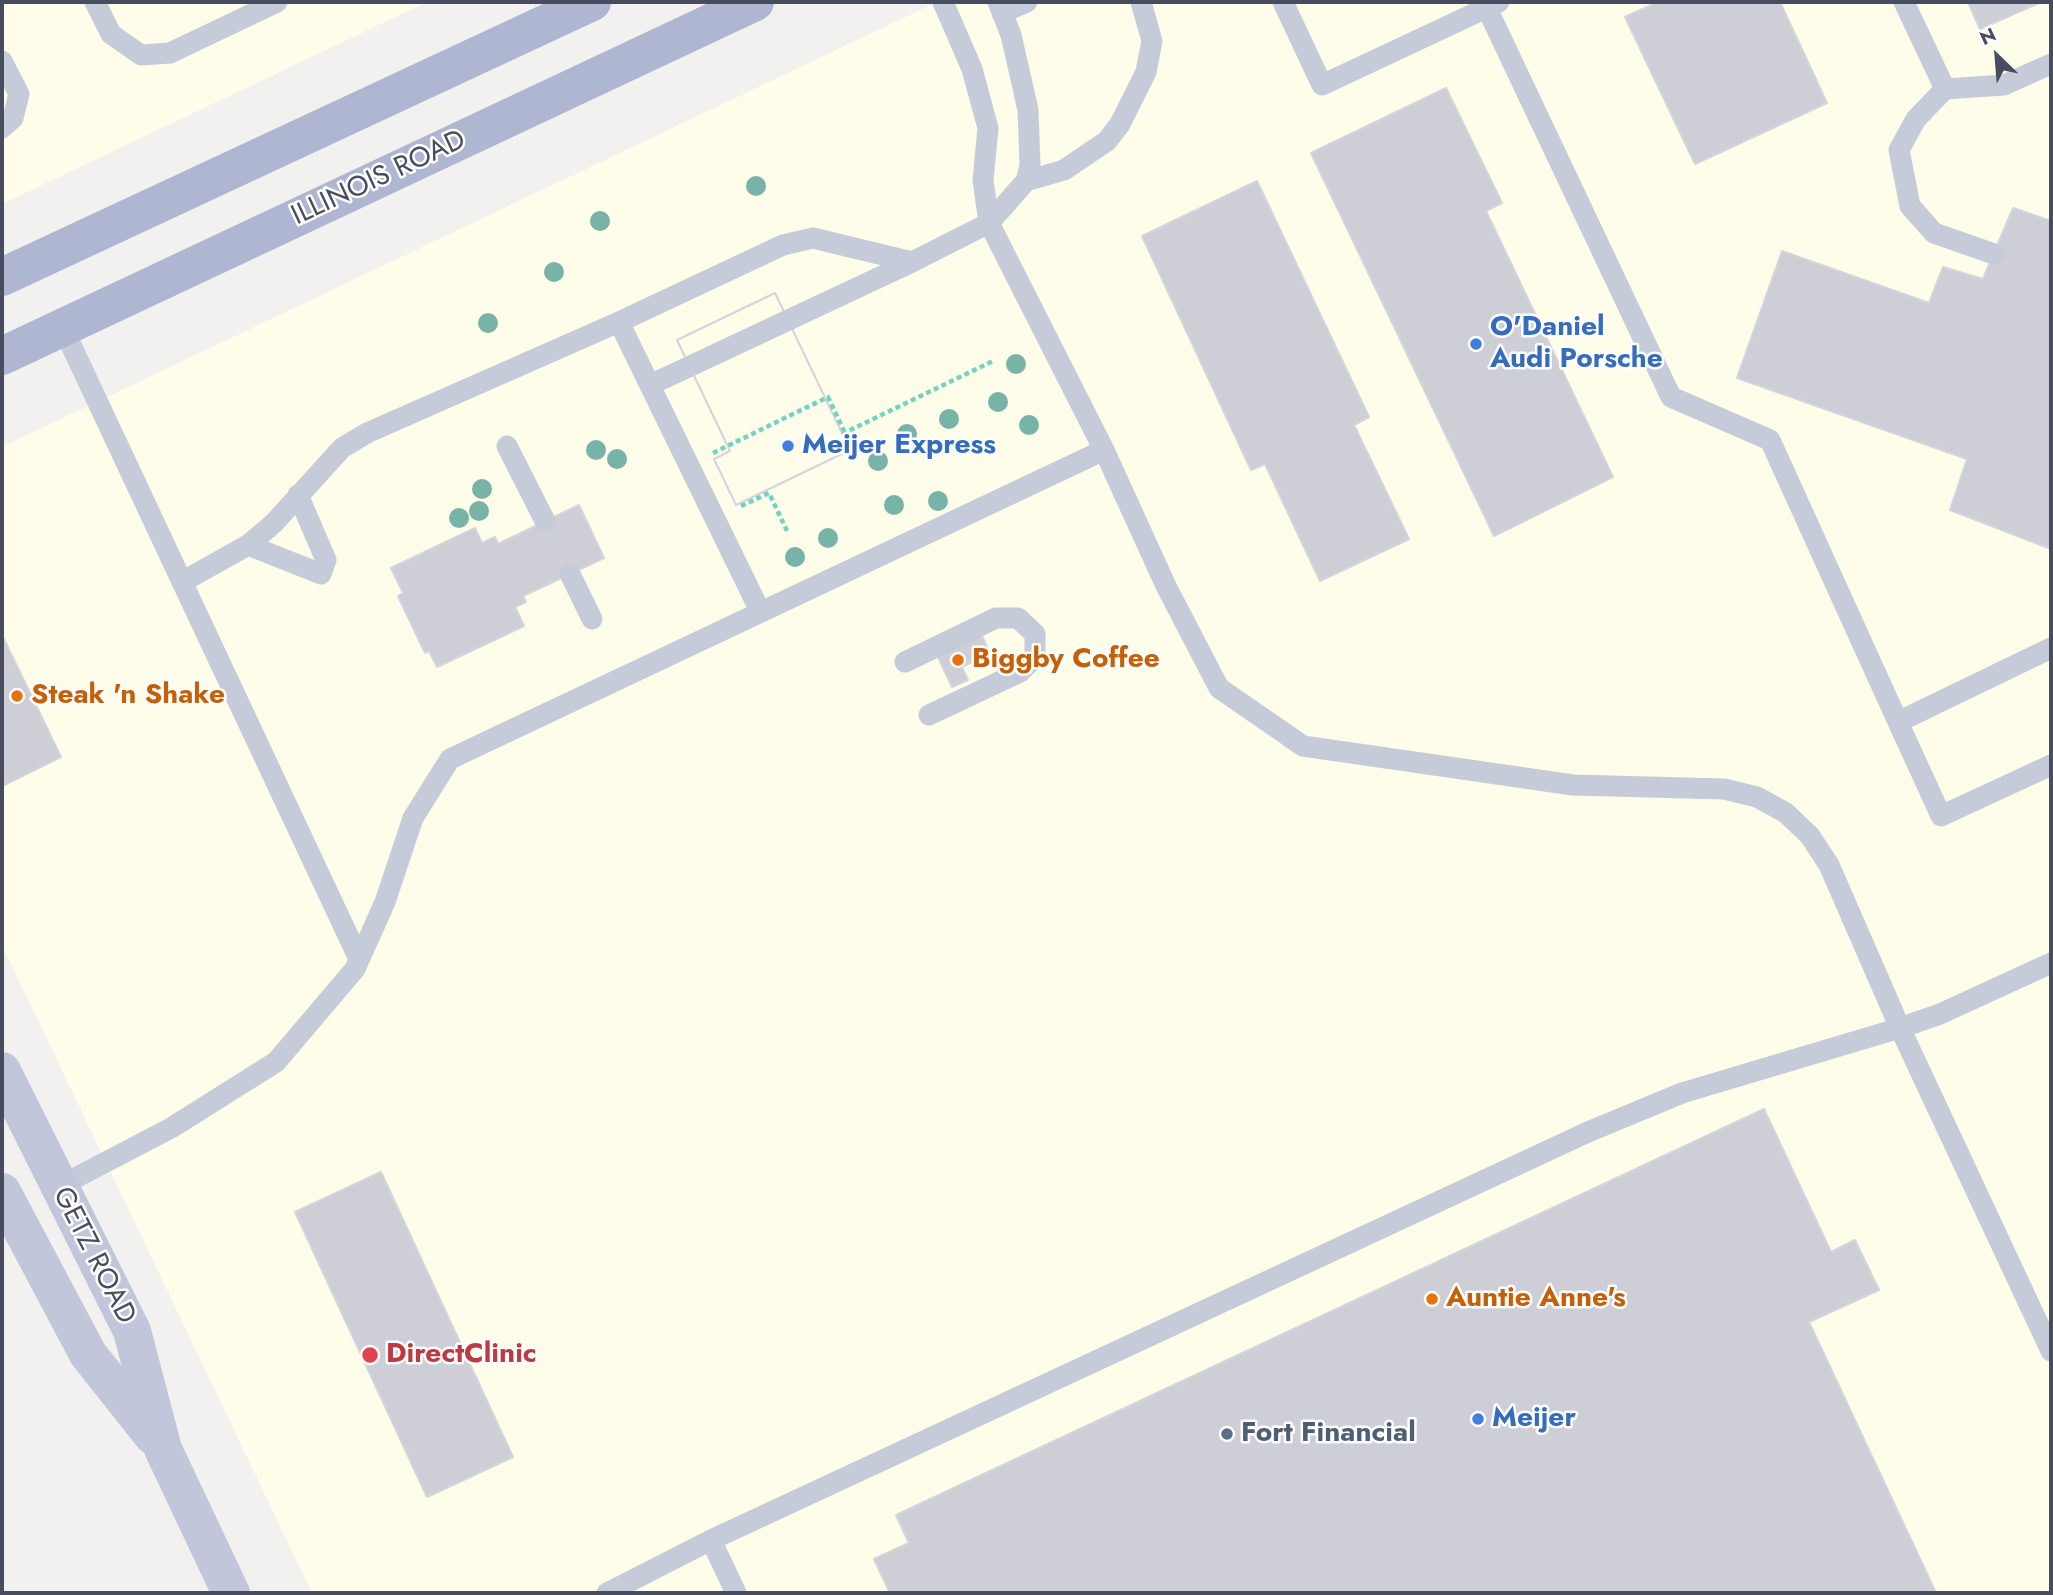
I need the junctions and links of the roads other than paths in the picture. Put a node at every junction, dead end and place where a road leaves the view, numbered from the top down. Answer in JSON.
{"nodes":[{"id":1,"x":95,"y":2,"type":"edge"},
{"id":2,"x":277,"y":2,"type":"edge"},
{"id":3,"x":592,"y":2,"type":"edge"},
{"id":4,"x":755,"y":2,"type":"edge"},
{"id":5,"x":943,"y":2,"type":"edge"},
{"id":6,"x":1027,"y":2,"type":"edge"},
{"id":7,"x":1141,"y":2,"type":"edge"},
{"id":8,"x":1283,"y":2,"type":"edge"},
{"id":9,"x":1904,"y":2,"type":"edge"},
{"id":10,"x":1490,"y":4,"type":"edge"},
{"id":11,"x":1000,"y":8,"type":"edge"},
{"id":12,"x":2,"y":61,"type":"edge"},
{"id":13,"x":2051,"y":64,"type":"edge"},
{"id":14,"x":1945,"y":89,"type":"junction"},
{"id":15,"x":2,"y":128,"type":"edge"},
{"id":16,"x":1026,"y":181,"type":"junction"},
{"id":17,"x":989,"y":223,"type":"junction"},
{"id":18,"x":1994,"y":254,"type":"dead end"},
{"id":19,"x":912,"y":262,"type":"junction"},
{"id":20,"x":2,"y":276,"type":"edge"},
{"id":21,"x":619,"y":322,"type":"junction"},
{"id":22,"x":63,"y":328,"type":"junction"},
{"id":23,"x":2,"y":356,"type":"edge"},
{"id":24,"x":650,"y":385,"type":"junction"},
{"id":25,"x":507,"y":446,"type":"dead end"},
{"id":26,"x":1104,"y":450,"type":"junction"},
{"id":27,"x":298,"y":495,"type":"junction"},
{"id":28,"x":545,"y":521,"type":"dead end"},
{"id":29,"x":248,"y":545,"type":"junction"},
{"id":30,"x":570,"y":574,"type":"dead end"},
{"id":31,"x":182,"y":582,"type":"junction"},
{"id":32,"x":760,"y":611,"type":"junction"},
{"id":33,"x":592,"y":619,"type":"dead end"},
{"id":34,"x":2051,"y":648,"type":"edge"},
{"id":35,"x":905,"y":662,"type":"dead end"},
{"id":36,"x":929,"y":715,"type":"dead end"},
{"id":37,"x":1898,"y":722,"type":"junction"},
{"id":38,"x":2051,"y":765,"type":"edge"},
{"id":39,"x":359,"y":959,"type":"junction"},
{"id":40,"x":2051,"y":963,"type":"edge"},
{"id":41,"x":1900,"y":1028,"type":"junction"},
{"id":42,"x":2,"y":1071,"type":"edge"},
{"id":43,"x":58,"y":1187,"type":"junction"},
{"id":44,"x":2,"y":1192,"type":"edge"},
{"id":45,"x":2051,"y":1351,"type":"edge"},
{"id":46,"x":163,"y":1449,"type":"junction"},
{"id":47,"x":711,"y":1541,"type":"junction"},
{"id":48,"x":641,"y":1586,"type":"edge"},
{"id":49,"x":231,"y":1593,"type":"edge"},
{"id":50,"x":607,"y":1593,"type":"edge"},
{"id":51,"x":736,"y":1593,"type":"edge"}],
"edges":[{"from":1,"to":2,"type":"lane"},
{"from":3,"to":20,"type":"main road"},
{"from":4,"to":22,"type":"main road","name":"ILLINOIS ROAD"},
{"from":5,"to":17,"type":"lane"},
{"from":6,"to":11,"type":"lane"},
{"from":7,"to":16,"type":"lane"},
{"from":8,"to":10,"type":"lane"},
{"from":9,"to":14,"type":"lane"},
{"from":10,"to":37,"type":"lane"},
{"from":11,"to":16,"type":"lane"},
{"from":12,"to":15,"type":"lane"},
{"from":13,"to":14,"type":"lane"},
{"from":14,"to":18,"type":"lane"},
{"from":16,"to":17,"type":"lane"},
{"from":17,"to":19,"type":"lane"},
{"from":17,"to":26,"type":"lane"},
{"from":19,"to":21,"type":"lane"},
{"from":19,"to":24,"type":"lane"},
{"from":21,"to":24,"type":"lane"},
{"from":21,"to":27,"type":"lane"},
{"from":22,"to":23,"type":"main road","name":"ILLINOIS ROAD"},
{"from":22,"to":31,"type":"lane"},
{"from":24,"to":32,"type":"lane"},
{"from":25,"to":28,"type":"lane"},
{"from":26,"to":32,"type":"lane"},
{"from":26,"to":41,"type":"lane"},
{"from":27,"to":29,"type":"lane"},
{"from":27,"to":29,"type":"lane"},
{"from":29,"to":31,"type":"lane"},
{"from":30,"to":33,"type":"lane"},
{"from":31,"to":39,"type":"lane"},
{"from":32,"to":39,"type":"lane"},
{"from":34,"to":37,"type":"lane"},
{"from":35,"to":36,"type":"lane"},
{"from":37,"to":38,"type":"lane"},
{"from":39,"to":43,"type":"lane"},
{"from":40,"to":41,"type":"lane"},
{"from":41,"to":45,"type":"lane"},
{"from":41,"to":47,"type":"lane"},
{"from":42,"to":43,"type":"street","name":"GETZ ROAD"},
{"from":43,"to":46,"type":"street","name":"GETZ ROAD"},
{"from":44,"to":46,"type":"street","name":"GETZ ROAD"},
{"from":46,"to":49,"type":"street","name":"GETZ ROAD"},
{"from":47,"to":48,"type":"lane"},
{"from":47,"to":51,"type":"lane"},
{"from":48,"to":50,"type":"lane"}]}
